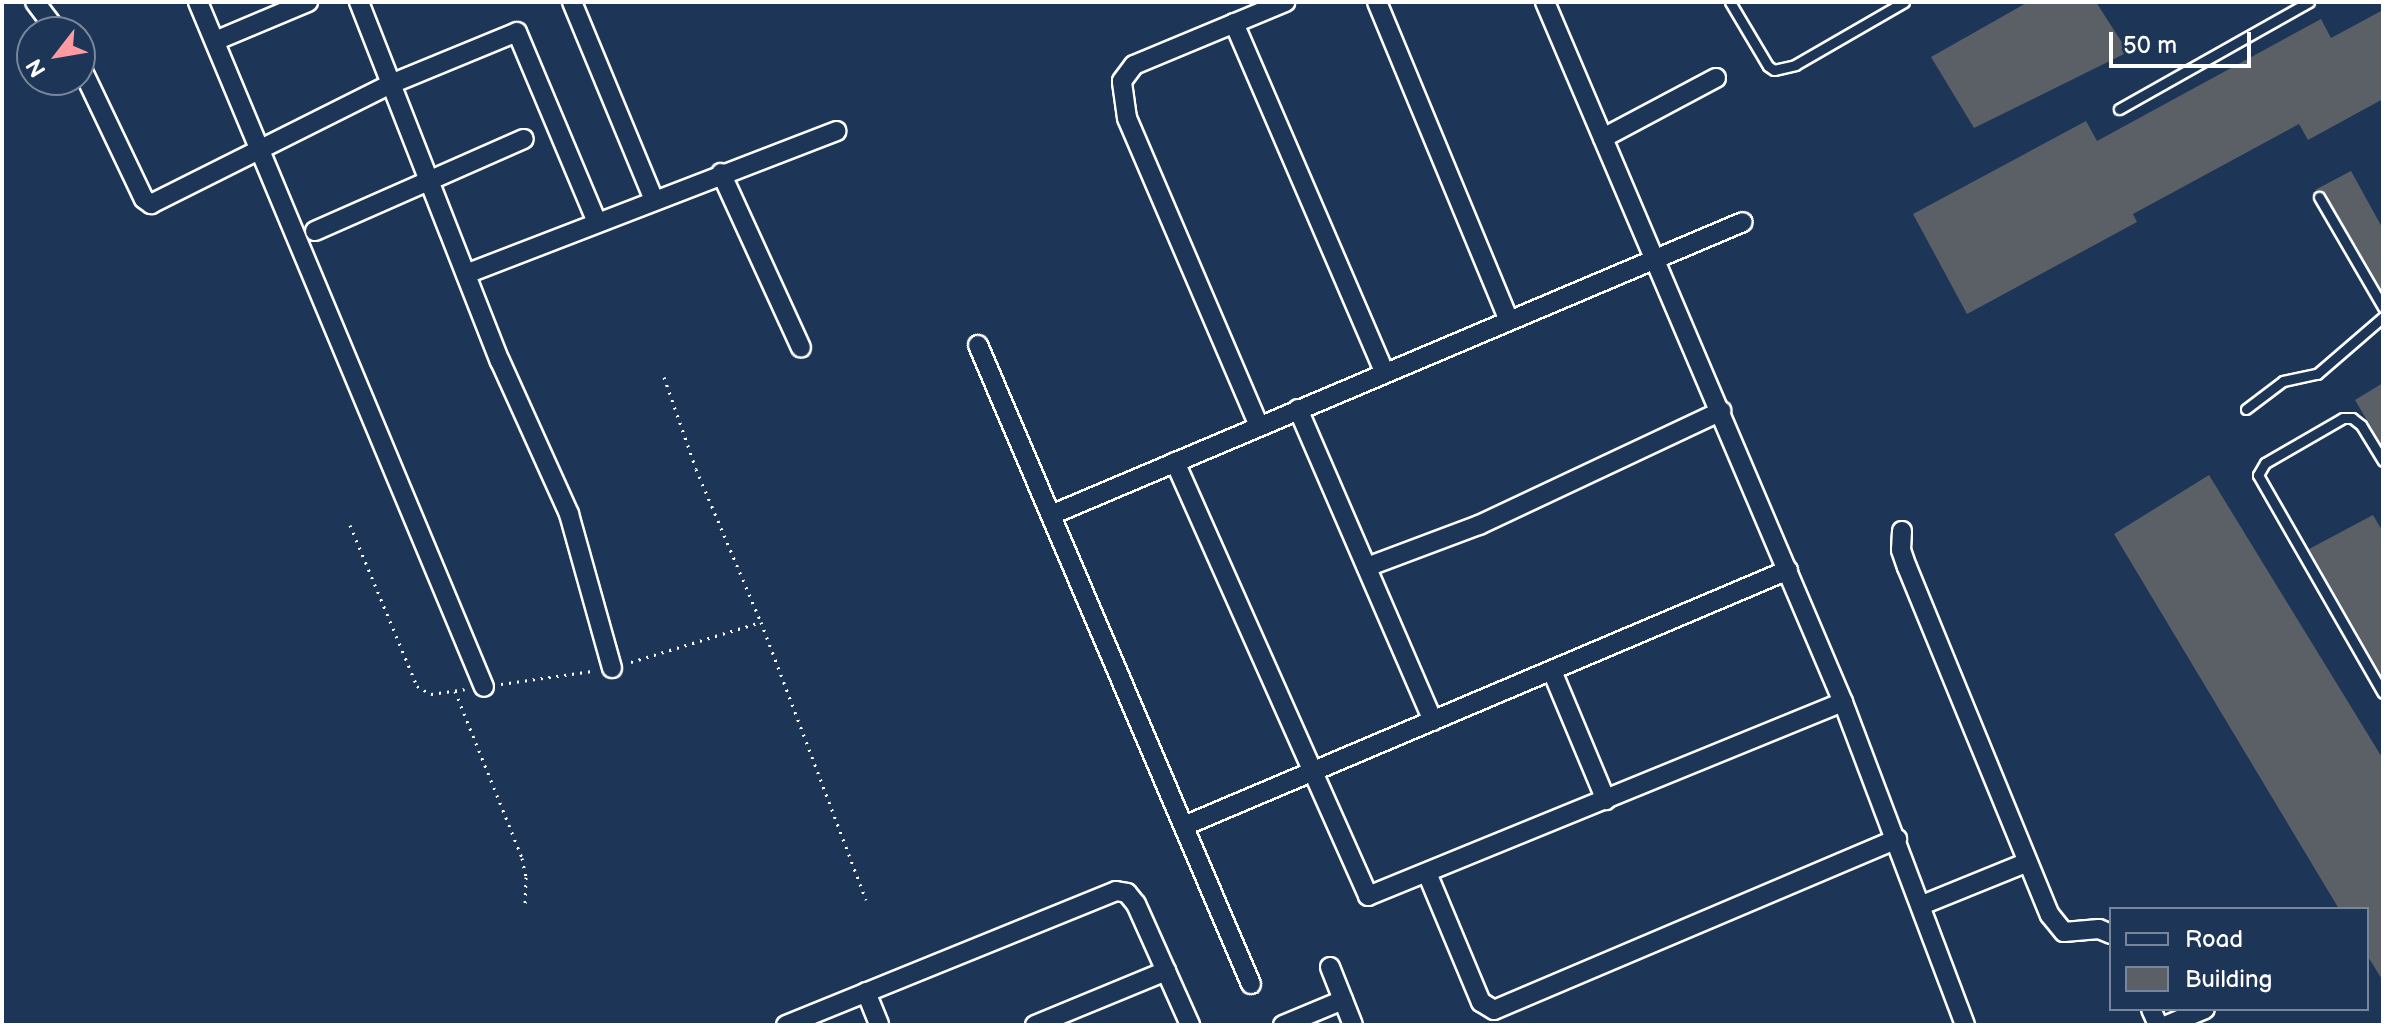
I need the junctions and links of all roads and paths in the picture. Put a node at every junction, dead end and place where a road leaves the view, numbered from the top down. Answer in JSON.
{"nodes":[{"id":1,"x":198,"y":2,"type":"edge"},
{"id":2,"x":308,"y":2,"type":"edge"},
{"id":3,"x":359,"y":2,"type":"edge"},
{"id":4,"x":572,"y":2,"type":"edge"},
{"id":5,"x":1285,"y":2,"type":"edge"},
{"id":6,"x":1377,"y":2,"type":"edge"},
{"id":7,"x":1545,"y":2,"type":"edge"},
{"id":8,"x":1730,"y":2,"type":"edge"},
{"id":9,"x":1904,"y":2,"type":"edge"},
{"id":10,"x":2309,"y":2,"type":"edge"},
{"id":11,"x":1234,"y":23,"type":"junction"},
{"id":12,"x":215,"y":41,"type":"junction"},
{"id":13,"x":1716,"y":78,"type":"dead end"},
{"id":14,"x":391,"y":84,"type":"junction"},
{"id":15,"x":95,"y":96,"type":"edge"},
{"id":16,"x":2119,"y":109,"type":"dead end"},
{"id":17,"x":836,"y":131,"type":"dead end"},
{"id":18,"x":1603,"y":138,"type":"junction"},
{"id":19,"x":524,"y":139,"type":"dead end"},
{"id":20,"x":261,"y":148,"type":"junction"},
{"id":21,"x":721,"y":173,"type":"junction"},
{"id":22,"x":428,"y":179,"type":"junction"},
{"id":23,"x":2319,"y":197,"type":"dead end"},
{"id":24,"x":654,"y":200,"type":"junction"},
{"id":25,"x":597,"y":222,"type":"junction"},
{"id":26,"x":1743,"y":222,"type":"dead end"},
{"id":27,"x":315,"y":231,"type":"dead end"},
{"id":28,"x":1655,"y":260,"type":"junction"},
{"id":29,"x":466,"y":274,"type":"junction"},
{"id":30,"x":2383,"y":307,"type":"edge"},
{"id":31,"x":2383,"y":317,"type":"edge"},
{"id":32,"x":1509,"y":321,"type":"junction"},
{"id":33,"x":978,"y":345,"type":"dead end"},
{"id":34,"x":801,"y":348,"type":"dead end"},
{"id":35,"x":1385,"y":373,"type":"junction"},
{"id":36,"x":664,"y":377,"type":"dead end"},
{"id":37,"x":1298,"y":409,"type":"junction"},
{"id":38,"x":2246,"y":409,"type":"dead end"},
{"id":39,"x":1721,"y":411,"type":"junction"},
{"id":40,"x":1259,"y":426,"type":"junction"},
{"id":41,"x":2383,"y":461,"type":"edge"},
{"id":42,"x":1175,"y":462,"type":"junction"},
{"id":43,"x":1051,"y":515,"type":"junction"},
{"id":44,"x":350,"y":525,"type":"dead end"},
{"id":45,"x":1902,"y":531,"type":"dead end"},
{"id":46,"x":1367,"y":567,"type":"junction"},
{"id":47,"x":1788,"y":570,"type":"junction"},
{"id":48,"x":761,"y":622,"type":"junction"},
{"id":49,"x":612,"y":668,"type":"junction"},
{"id":50,"x":1552,"y":671,"type":"junction"},
{"id":51,"x":484,"y":687,"type":"junction"},
{"id":52,"x":455,"y":691,"type":"junction"},
{"id":53,"x":2383,"y":693,"type":"edge"},
{"id":54,"x":1843,"y":702,"type":"junction"},
{"id":55,"x":1433,"y":721,"type":"junction"},
{"id":56,"x":1312,"y":773,"type":"junction"},
{"id":57,"x":1606,"y":800,"type":"junction"},
{"id":58,"x":1184,"y":826,"type":"junction"},
{"id":59,"x":1897,"y":839,"type":"junction"},
{"id":60,"x":2028,"y":862,"type":"junction"},
{"id":61,"x":1427,"y":873,"type":"junction"},
{"id":62,"x":866,"y":900,"type":"dead end"},
{"id":63,"x":525,"y":904,"type":"dead end"},
{"id":64,"x":1922,"y":905,"type":"junction"},
{"id":65,"x":2109,"y":933,"type":"edge"},
{"id":66,"x":1330,"y":967,"type":"dead end"},
{"id":67,"x":1166,"y":971,"type":"junction"},
{"id":68,"x":1251,"y":984,"type":"dead end"},
{"id":69,"x":866,"y":992,"type":"junction"},
{"id":70,"x":1343,"y":1000,"type":"junction"},
{"id":71,"x":2200,"y":1011,"type":"edge"},
{"id":72,"x":786,"y":1025,"type":"edge"},
{"id":73,"x":879,"y":1025,"type":"edge"},
{"id":74,"x":1035,"y":1025,"type":"edge"},
{"id":75,"x":1190,"y":1025,"type":"edge"},
{"id":76,"x":1283,"y":1025,"type":"edge"},
{"id":77,"x":1353,"y":1025,"type":"edge"},
{"id":78,"x":1965,"y":1025,"type":"edge"},
{"id":79,"x":2167,"y":1025,"type":"edge"}],
"edges":[{"from":1,"to":12,"type":"street"},
{"from":2,"to":12,"type":"street"},
{"from":3,"to":14,"type":"street"},
{"from":4,"to":24,"type":"street"},
{"from":5,"to":11,"type":"street"},
{"from":6,"to":32,"type":"street"},
{"from":7,"to":18,"type":"street"},
{"from":8,"to":9,"type":"lane"},
{"from":10,"to":16,"type":"lane"},
{"from":11,"to":35,"type":"street"},
{"from":11,"to":40,"type":"street"},
{"from":12,"to":20,"type":"street"},
{"from":13,"to":18,"type":"street"},
{"from":14,"to":20,"type":"street"},
{"from":14,"to":22,"type":"street"},
{"from":14,"to":25,"type":"street"},
{"from":15,"to":20,"type":"street"},
{"from":17,"to":21,"type":"street"},
{"from":18,"to":28,"type":"street"},
{"from":19,"to":22,"type":"street"},
{"from":20,"to":51,"type":"street"},
{"from":21,"to":24,"type":"street"},
{"from":21,"to":34,"type":"street"},
{"from":22,"to":27,"type":"street"},
{"from":22,"to":29,"type":"street"},
{"from":23,"to":30,"type":"lane"},
{"from":24,"to":25,"type":"street"},
{"from":25,"to":29,"type":"street"},
{"from":26,"to":28,"type":"street"},
{"from":28,"to":32,"type":"street"},
{"from":28,"to":39,"type":"street"},
{"from":29,"to":49,"type":"street"},
{"from":31,"to":38,"type":"lane"},
{"from":32,"to":35,"type":"street"},
{"from":33,"to":43,"type":"street"},
{"from":35,"to":37,"type":"street"},
{"from":36,"to":48,"type":"path"},
{"from":37,"to":40,"type":"street"},
{"from":37,"to":46,"type":"street"},
{"from":39,"to":46,"type":"street"},
{"from":39,"to":47,"type":"street"},
{"from":40,"to":42,"type":"street"},
{"from":41,"to":53,"type":"lane"},
{"from":42,"to":43,"type":"street"},
{"from":42,"to":56,"type":"street"},
{"from":43,"to":58,"type":"street"},
{"from":44,"to":52,"type":"path"},
{"from":45,"to":60,"type":"street"},
{"from":46,"to":55,"type":"street"},
{"from":47,"to":50,"type":"street"},
{"from":47,"to":54,"type":"street"},
{"from":48,"to":49,"type":"path"},
{"from":48,"to":62,"type":"path"},
{"from":49,"to":51,"type":"path"},
{"from":50,"to":55,"type":"street"},
{"from":50,"to":57,"type":"street"},
{"from":51,"to":52,"type":"path"},
{"from":52,"to":63,"type":"path"},
{"from":54,"to":57,"type":"street"},
{"from":54,"to":59,"type":"street"},
{"from":55,"to":56,"type":"street"},
{"from":56,"to":58,"type":"street"},
{"from":56,"to":61,"type":"street"},
{"from":57,"to":61,"type":"street"},
{"from":58,"to":68,"type":"street"},
{"from":59,"to":61,"type":"street"},
{"from":59,"to":64,"type":"street"},
{"from":60,"to":64,"type":"street"},
{"from":60,"to":65,"type":"street"},
{"from":64,"to":78,"type":"street"},
{"from":66,"to":70,"type":"street"},
{"from":67,"to":69,"type":"street"},
{"from":67,"to":74,"type":"street"},
{"from":67,"to":75,"type":"street"},
{"from":69,"to":72,"type":"street"},
{"from":69,"to":73,"type":"street"},
{"from":70,"to":76,"type":"street"},
{"from":70,"to":77,"type":"street"},
{"from":71,"to":79,"type":"street"}]}
